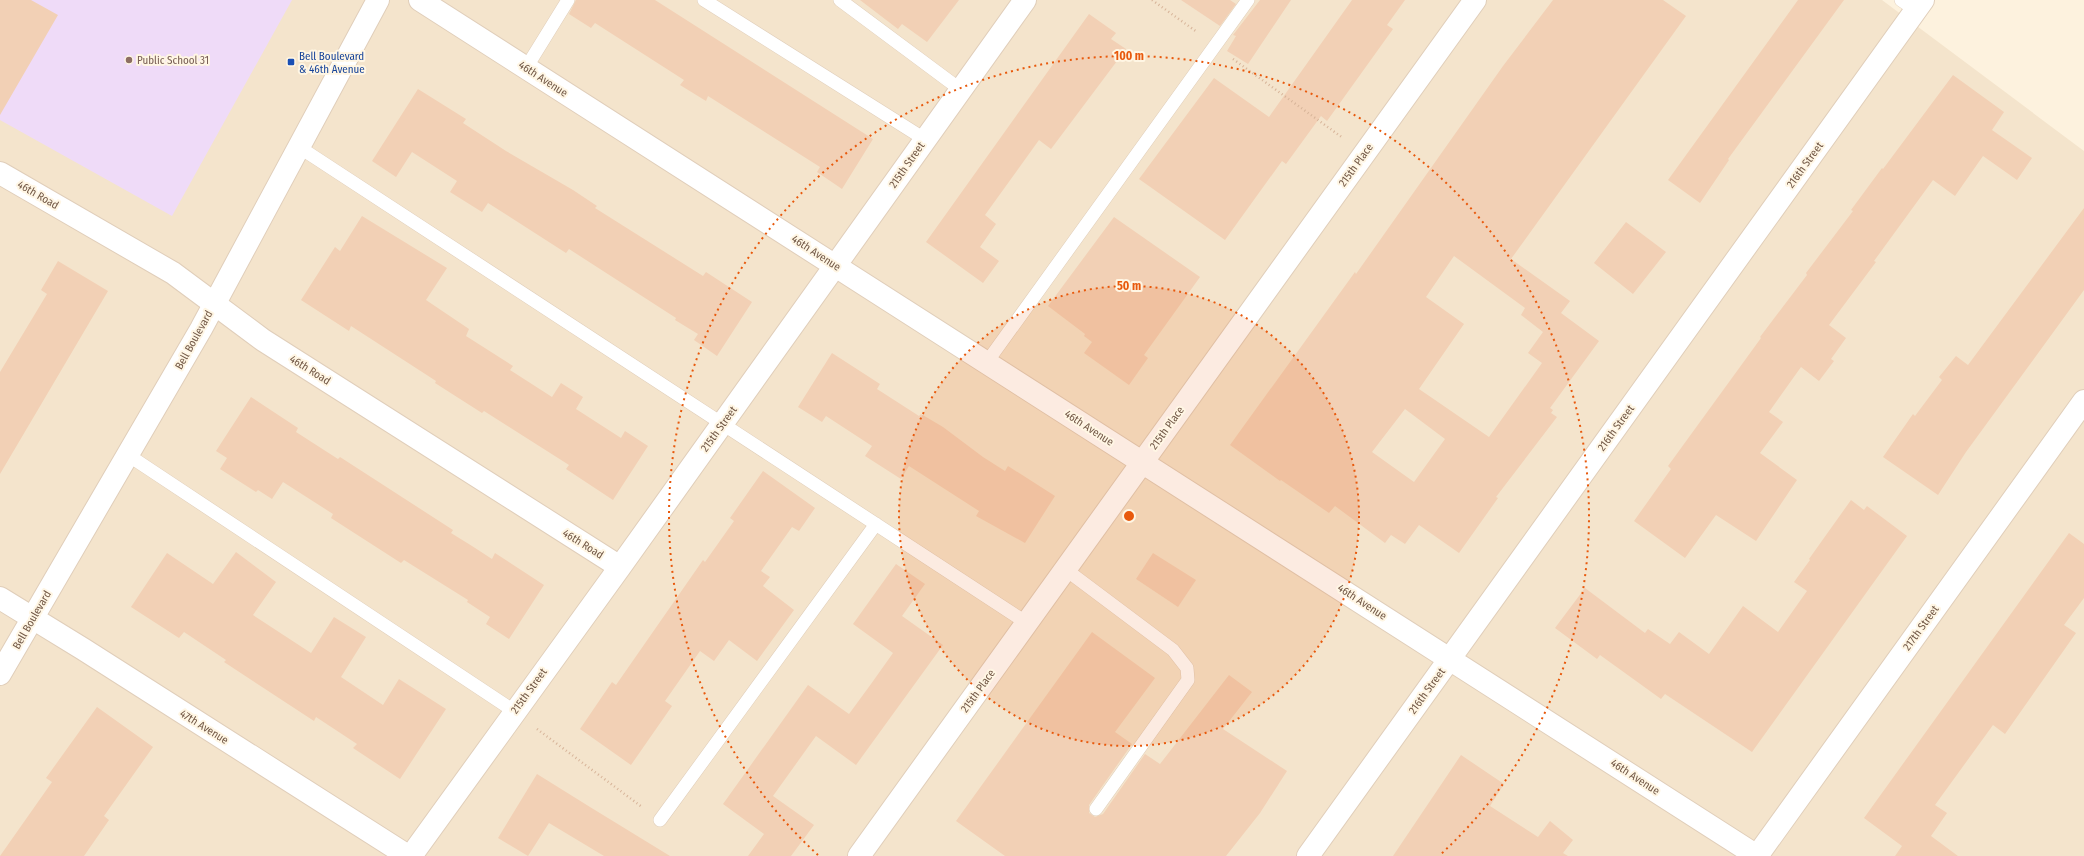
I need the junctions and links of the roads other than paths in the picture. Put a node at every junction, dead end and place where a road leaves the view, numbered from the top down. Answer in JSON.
{"nodes":[{"id":1,"x":378,"y":0,"type":"edge"},
{"id":2,"x":420,"y":0,"type":"edge"},
{"id":3,"x":568,"y":0,"type":"edge"},
{"id":4,"x":704,"y":0,"type":"edge"},
{"id":5,"x":840,"y":0,"type":"edge"},
{"id":6,"x":1025,"y":0,"type":"edge"},
{"id":7,"x":1248,"y":0,"type":"edge"},
{"id":8,"x":1475,"y":0,"type":"edge"},
{"id":9,"x":1914,"y":3,"type":"edge"},
{"id":10,"x":526,"y":68,"type":"junction"},
{"id":11,"x":961,"y":90,"type":"junction"},
{"id":12,"x":926,"y":140,"type":"junction"},
{"id":13,"x":299,"y":148,"type":"junction"},
{"id":14,"x":0,"y":173,"type":"edge"},
{"id":15,"x":836,"y":266,"type":"junction"},
{"id":16,"x":214,"y":304,"type":"junction"},
{"id":17,"x":987,"y":362,"type":"junction"},
{"id":18,"x":2084,"y":401,"type":"edge"},
{"id":19,"x":723,"y":424,"type":"junction"},
{"id":20,"x":128,"y":455,"type":"junction"},
{"id":21,"x":1142,"y":462,"type":"junction"},
{"id":22,"x":876,"y":524,"type":"junction"},
{"id":23,"x":620,"y":567,"type":"junction"},
{"id":24,"x":1065,"y":570,"type":"junction"},
{"id":25,"x":0,"y":598,"type":"edge"},
{"id":26,"x":33,"y":617,"type":"junction"},
{"id":27,"x":1027,"y":622,"type":"junction"},
{"id":28,"x":1450,"y":659,"type":"junction"},
{"id":29,"x":0,"y":674,"type":"edge"},
{"id":30,"x":514,"y":711,"type":"junction"},
{"id":31,"x":1096,"y":808,"type":"dead end"},
{"id":32,"x":660,"y":820,"type":"road end"},
{"id":33,"x":408,"y":856,"type":"edge"},
{"id":34,"x":411,"y":856,"type":"edge"},
{"id":35,"x":859,"y":856,"type":"edge"},
{"id":36,"x":1308,"y":856,"type":"edge"},
{"id":37,"x":1757,"y":856,"type":"edge"}],
"edges":[{"from":1,"to":13,"type":"street","name":"Bell Boulevard"},
{"from":2,"to":10,"type":"street","name":"46th Avenue"},
{"from":3,"to":10,"type":"lane"},
{"from":4,"to":12,"type":"lane"},
{"from":5,"to":11,"type":"lane"},
{"from":6,"to":11,"type":"street","name":"215th Street"},
{"from":7,"to":17,"type":"lane"},
{"from":8,"to":21,"type":"street","name":"215th Place"},
{"from":9,"to":28,"type":"street","name":"216th Street"},
{"from":10,"to":15,"type":"street","name":"46th Avenue"},
{"from":11,"to":12,"type":"street","name":"215th Street"},
{"from":12,"to":15,"type":"street","name":"215th Street"},
{"from":13,"to":16,"type":"street","name":"Bell Boulevard"},
{"from":13,"to":19,"type":"lane"},
{"from":14,"to":16,"type":"street","name":"46th Road"},
{"from":15,"to":17,"type":"street","name":"46th Avenue"},
{"from":15,"to":19,"type":"street","name":"215th Street"},
{"from":16,"to":20,"type":"street","name":"Bell Boulevard"},
{"from":16,"to":23,"type":"street","name":"46th Road"},
{"from":17,"to":21,"type":"street","name":"46th Avenue"},
{"from":18,"to":37,"type":"street","name":"217th Street"},
{"from":19,"to":22,"type":"lane"},
{"from":19,"to":23,"type":"street","name":"215th Street"},
{"from":20,"to":26,"type":"street","name":"Bell Boulevard"},
{"from":20,"to":30,"type":"lane"},
{"from":21,"to":24,"type":"street","name":"215th Place"},
{"from":21,"to":28,"type":"street","name":"46th Avenue"},
{"from":22,"to":27,"type":"lane"},
{"from":22,"to":32,"type":"lane"},
{"from":23,"to":30,"type":"street","name":"215th Street"},
{"from":24,"to":27,"type":"street","name":"215th Place"},
{"from":24,"to":31,"type":"lane"},
{"from":25,"to":26,"type":"street","name":"47th Avenue"},
{"from":26,"to":29,"type":"street","name":"Bell Boulevard"},
{"from":26,"to":33,"type":"street","name":"47th Avenue"},
{"from":27,"to":35,"type":"street","name":"215th Place"},
{"from":28,"to":36,"type":"street","name":"216th Street"},
{"from":28,"to":37,"type":"street","name":"46th Avenue"},
{"from":30,"to":34,"type":"street","name":"215th Street"}]}
